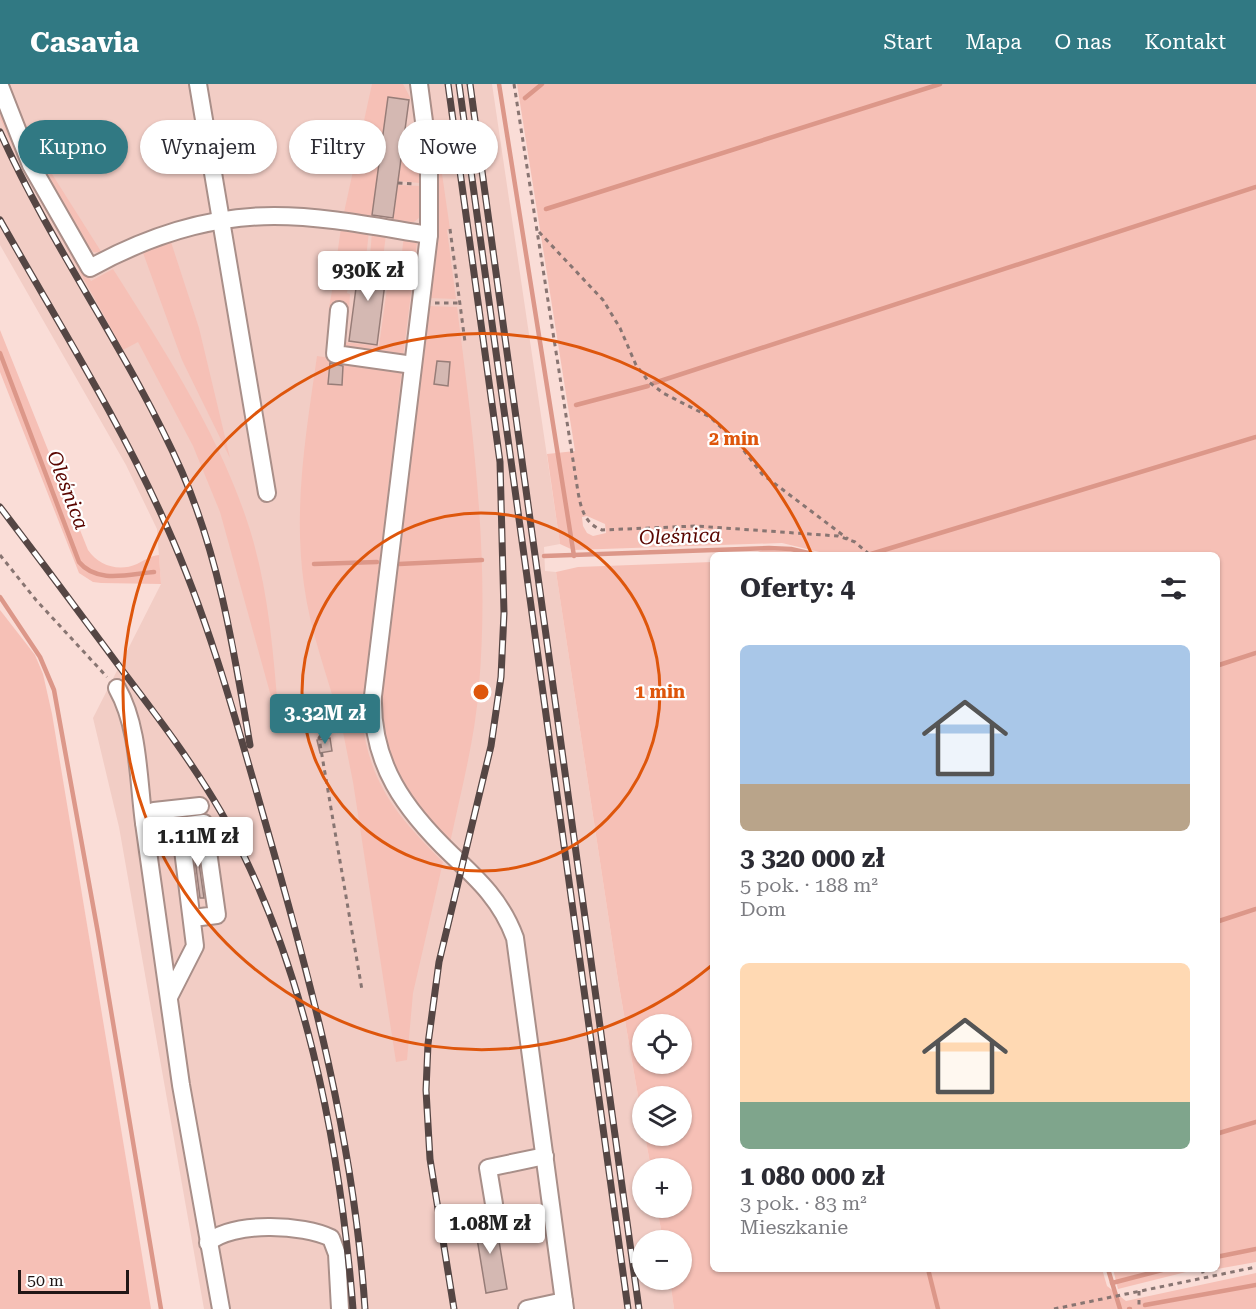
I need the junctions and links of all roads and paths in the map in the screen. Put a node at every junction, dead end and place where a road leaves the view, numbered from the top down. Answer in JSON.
{"nodes":[{"id":1,"x":198,"y":84,"type":"edge"},
{"id":2,"x":419,"y":84,"type":"edge"},
{"id":3,"x":514,"y":84,"type":"edge"},
{"id":4,"x":0,"y":86,"type":"edge"},
{"id":5,"x":398,"y":183,"type":"dead end"},
{"id":6,"x":422,"y":184,"type":"dead end"},
{"id":7,"x":222,"y":222,"type":"junction"},
{"id":8,"x":450,"y":230,"type":"dead end"},
{"id":9,"x":538,"y":231,"type":"junction"},
{"id":10,"x":429,"y":235,"type":"junction"},
{"id":11,"x":388,"y":271,"type":"dead end"},
{"id":12,"x":416,"y":274,"type":"dead end"},
{"id":13,"x":421,"y":301,"type":"junction"},
{"id":14,"x":460,"y":303,"type":"junction"},
{"id":15,"x":339,"y":310,"type":"dead end"},
{"id":16,"x":465,"y":342,"type":"dead end"},
{"id":17,"x":413,"y":365,"type":"junction"},
{"id":18,"x":267,"y":493,"type":"dead end"},
{"id":19,"x":849,"y":540,"type":"junction"},
{"id":20,"x":866,"y":552,"type":"edge"},
{"id":21,"x":0,"y":555,"type":"edge"},
{"id":22,"x":117,"y":688,"type":"joint"},
{"id":23,"x":364,"y":724,"type":"dead end"},
{"id":24,"x":200,"y":806,"type":"dead end"},
{"id":25,"x":144,"y":823,"type":"junction"},
{"id":26,"x":193,"y":918,"type":"junction"},
{"id":27,"x":362,"y":990,"type":"dead end"},
{"id":28,"x":169,"y":998,"type":"junction"},
{"id":29,"x":545,"y":1156,"type":"junction"},
{"id":30,"x":494,"y":1204,"type":"dead end"},
{"id":31,"x":208,"y":1243,"type":"junction"},
{"id":32,"x":1256,"y":1267,"type":"edge"},
{"id":33,"x":1203,"y":1272,"type":"edge"},
{"id":34,"x":1204,"y":1277,"type":"junction"},
{"id":35,"x":1139,"y":1291,"type":"junction"},
{"id":36,"x":564,"y":1305,"type":"edge"},
{"id":37,"x":1139,"y":1308,"type":"edge"},
{"id":38,"x":221,"y":1309,"type":"edge"},
{"id":39,"x":339,"y":1309,"type":"edge"},
{"id":40,"x":527,"y":1309,"type":"edge"},
{"id":41,"x":1054,"y":1309,"type":"edge"}],
"edges":[{"from":1,"to":7,"type":"lane"},
{"from":2,"to":10,"type":"lane"},
{"from":3,"to":9,"type":"path"},
{"from":4,"to":7,"type":"lane"},
{"from":5,"to":6,"type":"path"},
{"from":7,"to":10,"type":"lane"},
{"from":7,"to":18,"type":"lane"},
{"from":8,"to":14,"type":"path"},
{"from":9,"to":19,"type":"path"},
{"from":9,"to":19,"type":"path"},
{"from":10,"to":13,"type":"lane"},
{"from":11,"to":12,"type":"path"},
{"from":13,"to":14,"type":"path"},
{"from":13,"to":17,"type":"lane"},
{"from":14,"to":16,"type":"path"},
{"from":15,"to":17,"type":"lane"},
{"from":17,"to":29,"type":"lane"},
{"from":19,"to":20,"type":"path"},
{"from":21,"to":22,"type":"path"},
{"from":22,"to":25,"type":"lane"},
{"from":23,"to":27,"type":"path"},
{"from":24,"to":25,"type":"lane"},
{"from":25,"to":28,"type":"lane"},
{"from":26,"to":26,"type":"lane"},
{"from":26,"to":28,"type":"lane"},
{"from":28,"to":31,"type":"lane"},
{"from":29,"to":30,"type":"lane"},
{"from":29,"to":36,"type":"lane"},
{"from":31,"to":38,"type":"lane"},
{"from":31,"to":39,"type":"lane"},
{"from":32,"to":34,"type":"path"},
{"from":33,"to":34,"type":"path"},
{"from":34,"to":35,"type":"path"},
{"from":35,"to":37,"type":"path"},
{"from":35,"to":41,"type":"path"},
{"from":36,"to":40,"type":"lane"}]}
